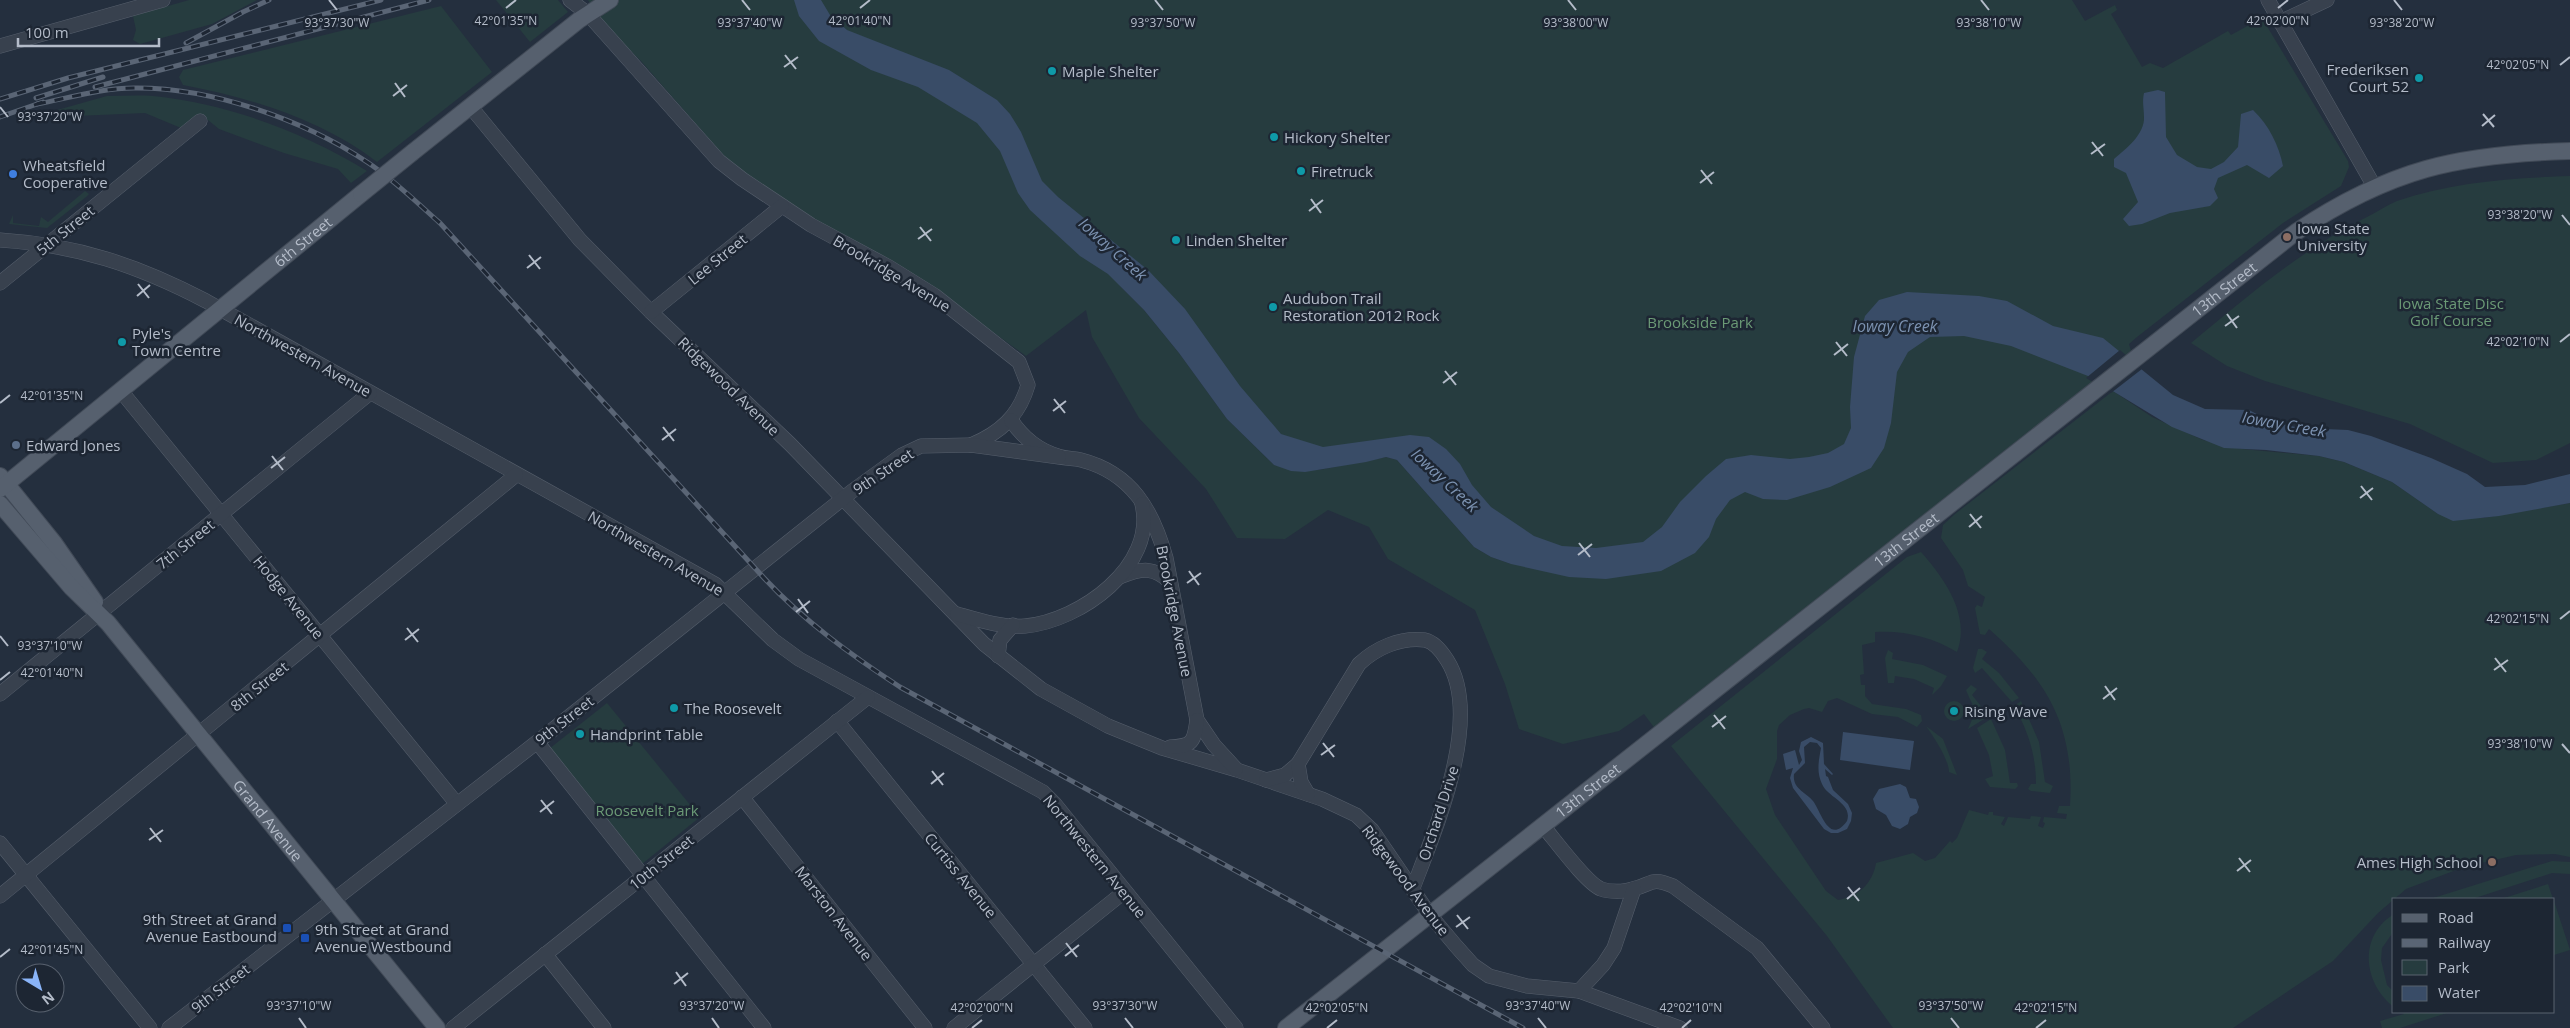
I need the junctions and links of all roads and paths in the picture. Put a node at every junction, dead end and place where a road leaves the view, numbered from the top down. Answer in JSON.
{"nodes":[{"id":1,"x":163,"y":0,"type":"edge"},
{"id":2,"x":570,"y":0,"type":"edge"},
{"id":3,"x":610,"y":0,"type":"edge"},
{"id":4,"x":2268,"y":0,"type":"edge"},
{"id":5,"x":2327,"y":0,"type":"edge"},
{"id":6,"x":139,"y":3,"type":"edge"},
{"id":7,"x":586,"y":7,"type":"edge"},
{"id":8,"x":2280,"y":22,"type":"junction"},
{"id":9,"x":0,"y":46,"type":"edge"},
{"id":10,"x":470,"y":106,"type":"junction"},
{"id":11,"x":200,"y":121,"type":"dead end"},
{"id":12,"x":2570,"y":151,"type":"edge"},
{"id":13,"x":2374,"y":186,"type":"junction"},
{"id":14,"x":782,"y":206,"type":"junction"},
{"id":15,"x":0,"y":240,"type":"edge"},
{"id":16,"x":48,"y":244,"type":"junction"},
{"id":17,"x":0,"y":283,"type":"edge"},
{"id":18,"x":220,"y":309,"type":"junction"},
{"id":19,"x":651,"y":312,"type":"junction"},
{"id":20,"x":121,"y":391,"type":"junction"},
{"id":21,"x":370,"y":393,"type":"junction"},
{"id":22,"x":1011,"y":420,"type":"junction"},
{"id":23,"x":971,"y":445,"type":"junction"},
{"id":24,"x":1059,"y":457,"type":"junction"},
{"id":25,"x":516,"y":475,"type":"junction"},
{"id":26,"x":2,"y":483,"type":"edge"},
{"id":27,"x":843,"y":498,"type":"junction"},
{"id":28,"x":1140,"y":499,"type":"junction"},
{"id":29,"x":0,"y":504,"type":"edge"},
{"id":30,"x":221,"y":514,"type":"junction"},
{"id":31,"x":1121,"y":576,"type":"junction"},
{"id":32,"x":1170,"y":582,"type":"junction"},
{"id":33,"x":726,"y":592,"type":"junction"},
{"id":34,"x":100,"y":613,"type":"junction"},
{"id":35,"x":957,"y":614,"type":"junction"},
{"id":36,"x":1013,"y":625,"type":"junction"},
{"id":37,"x":320,"y":636,"type":"junction"},
{"id":38,"x":998,"y":656,"type":"junction"},
{"id":39,"x":0,"y":694,"type":"edge"},
{"id":40,"x":868,"y":697,"type":"junction"},
{"id":41,"x":1197,"y":720,"type":"junction"},
{"id":42,"x":838,"y":721,"type":"junction"},
{"id":43,"x":198,"y":736,"type":"junction"},
{"id":44,"x":536,"y":742,"type":"junction"},
{"id":45,"x":1162,"y":748,"type":"junction"},
{"id":46,"x":1298,"y":764,"type":"junction"},
{"id":47,"x":1237,"y":770,"type":"junction"},
{"id":48,"x":1266,"y":780,"type":"junction"},
{"id":49,"x":1308,"y":794,"type":"junction"},
{"id":50,"x":742,"y":797,"type":"junction"},
{"id":51,"x":457,"y":804,"type":"junction"},
{"id":52,"x":1543,"y":826,"type":"junction"},
{"id":53,"x":0,"y":843,"type":"edge"},
{"id":54,"x":26,"y":875,"type":"junction"},
{"id":55,"x":643,"y":876,"type":"junction"},
{"id":56,"x":1413,"y":888,"type":"junction"},
{"id":57,"x":1634,"y":889,"type":"junction"},
{"id":58,"x":1124,"y":892,"type":"junction"},
{"id":59,"x":0,"y":896,"type":"edge"},
{"id":60,"x":332,"y":900,"type":"junction"},
{"id":61,"x":1430,"y":915,"type":"junction"},
{"id":62,"x":545,"y":954,"type":"junction"},
{"id":63,"x":1034,"y":964,"type":"junction"},
{"id":64,"x":1579,"y":991,"type":"junction"},
{"id":65,"x":150,"y":1028,"type":"edge"},
{"id":66,"x":169,"y":1028,"type":"edge"},
{"id":67,"x":437,"y":1028,"type":"edge"},
{"id":68,"x":453,"y":1028,"type":"edge"},
{"id":69,"x":604,"y":1028,"type":"edge"},
{"id":70,"x":764,"y":1028,"type":"edge"},
{"id":71,"x":925,"y":1028,"type":"edge"},
{"id":72,"x":954,"y":1028,"type":"edge"},
{"id":73,"x":1085,"y":1028,"type":"edge"},
{"id":74,"x":1236,"y":1028,"type":"edge"},
{"id":75,"x":1286,"y":1028,"type":"edge"},
{"id":76,"x":1680,"y":1028,"type":"edge"},
{"id":77,"x":1823,"y":1028,"type":"edge"}],
"edges":[{"from":1,"to":6,"type":"street"},
{"from":2,"to":7,"type":"street","name":"Brookridge Avenue"},
{"from":3,"to":7,"type":"main road","name":"6th Street"},
{"from":4,"to":8,"type":"street"},
{"from":5,"to":8,"type":"street"},
{"from":6,"to":9,"type":"street"},
{"from":7,"to":10,"type":"main road","name":"6th Street"},
{"from":7,"to":14,"type":"street","name":"Brookridge Avenue"},
{"from":8,"to":13,"type":"street"},
{"from":10,"to":18,"type":"main road","name":"6th Street","bridge":true},
{"from":10,"to":19,"type":"street","name":"Ridgewood Avenue"},
{"from":11,"to":16,"type":"street","name":"5th Street"},
{"from":12,"to":13,"type":"main road","name":"13th Street"},
{"from":13,"to":52,"type":"main road","name":"13th Street"},
{"from":14,"to":19,"type":"street","name":"Lee Street"},
{"from":14,"to":22,"type":"street","name":"Brookridge Avenue"},
{"from":15,"to":16,"type":"street","name":"Northwestern Avenue"},
{"from":16,"to":17,"type":"street","name":"5th Street"},
{"from":16,"to":18,"type":"street","name":"Northwestern Avenue"},
{"from":18,"to":20,"type":"main road","name":"6th Street"},
{"from":18,"to":21,"type":"street","name":"Northwestern Avenue"},
{"from":19,"to":27,"type":"street","name":"Ridgewood Avenue"},
{"from":20,"to":26,"type":"main road","name":"6th Street"},
{"from":20,"to":30,"type":"street","name":"Hodge Avenue"},
{"from":21,"to":25,"type":"street","name":"Northwestern Avenue"},
{"from":21,"to":30,"type":"street","name":"7th Street"},
{"from":22,"to":23,"type":"street","name":"9th Street"},
{"from":22,"to":24,"type":"street","name":"Brookridge Avenue"},
{"from":23,"to":24,"type":"street","name":"9th Street"},
{"from":23,"to":27,"type":"street","name":"9th Street"},
{"from":24,"to":28,"type":"street","name":"Brookridge Avenue"},
{"from":25,"to":33,"type":"street","name":"Northwestern Avenue"},
{"from":25,"to":37,"type":"street","name":"8th Street"},
{"from":26,"to":34,"type":"main road","name":"Grand Avenue"},
{"from":27,"to":33,"type":"street","name":"9th Street"},
{"from":27,"to":35,"type":"street","name":"Ridgewood Avenue"},
{"from":28,"to":31,"type":"street"},
{"from":28,"to":32,"type":"street","name":"Brookridge Avenue"},
{"from":29,"to":34,"type":"main road","name":"Grand Avenue"},
{"from":30,"to":34,"type":"street","name":"7th Street"},
{"from":30,"to":37,"type":"street","name":"Hodge Avenue"},
{"from":31,"to":32,"type":"street"},
{"from":31,"to":36,"type":"street"},
{"from":32,"to":41,"type":"street","name":"Brookridge Avenue"},
{"from":33,"to":40,"type":"street","name":"Northwestern Avenue"},
{"from":33,"to":44,"type":"street","name":"9th Street"},
{"from":34,"to":39,"type":"street","name":"7th Street"},
{"from":34,"to":43,"type":"main road","name":"Grand Avenue"},
{"from":35,"to":36,"type":"street"},
{"from":35,"to":38,"type":"street","name":"Ridgewood Avenue"},
{"from":36,"to":38,"type":"street"},
{"from":37,"to":43,"type":"street","name":"8th Street"},
{"from":37,"to":51,"type":"street","name":"Hodge Avenue"},
{"from":38,"to":45,"type":"street","name":"Ridgewood Avenue"},
{"from":40,"to":42,"type":"street","name":"10th Street"},
{"from":40,"to":58,"type":"street","name":"Northwestern Avenue"},
{"from":41,"to":45,"type":"street","name":"Brookridge Avenue"},
{"from":41,"to":47,"type":"street","name":"Brookridge Avenue"},
{"from":42,"to":50,"type":"street","name":"10th Street"},
{"from":42,"to":63,"type":"street","name":"Curtiss Avenue"},
{"from":43,"to":54,"type":"street","name":"8th Street"},
{"from":43,"to":60,"type":"main road","name":"Grand Avenue"},
{"from":44,"to":51,"type":"street","name":"9th Street"},
{"from":44,"to":55,"type":"street"},
{"from":45,"to":47,"type":"street","name":"Ridgewood Avenue"},
{"from":46,"to":48,"type":"street","name":"Orchard Drive"},
{"from":46,"to":49,"type":"street"},
{"from":46,"to":56,"type":"street","name":"Orchard Drive"},
{"from":47,"to":48,"type":"street","name":"Ridgewood Avenue"},
{"from":48,"to":49,"type":"street","name":"Ridgewood Avenue"},
{"from":49,"to":56,"type":"street","name":"Ridgewood Avenue"},
{"from":50,"to":55,"type":"street","name":"10th Street"},
{"from":50,"to":71,"type":"street","name":"Marston Avenue"},
{"from":51,"to":60,"type":"street","name":"9th Street"},
{"from":52,"to":57,"type":"street"},
{"from":52,"to":61,"type":"main road","name":"13th Street"},
{"from":53,"to":54,"type":"street"},
{"from":54,"to":59,"type":"street","name":"8th Street"},
{"from":54,"to":65,"type":"street"},
{"from":55,"to":62,"type":"street","name":"10th Street"},
{"from":55,"to":70,"type":"street"},
{"from":56,"to":61,"type":"street","name":"Ridgewood Avenue"},
{"from":57,"to":64,"type":"street"},
{"from":57,"to":77,"type":"street"},
{"from":58,"to":63,"type":"street"},
{"from":58,"to":74,"type":"street","name":"Northwestern Avenue"},
{"from":60,"to":66,"type":"street","name":"9th Street"},
{"from":60,"to":67,"type":"main road","name":"Grand Avenue"},
{"from":61,"to":64,"type":"street","name":"Ridgewood Avenue"},
{"from":61,"to":75,"type":"main road","name":"13th Street"},
{"from":62,"to":68,"type":"street","name":"10th Street"},
{"from":62,"to":69,"type":"street"},
{"from":63,"to":72,"type":"street"},
{"from":63,"to":73,"type":"street","name":"Curtiss Avenue"},
{"from":64,"to":76,"type":"street","name":"Ridgewood Avenue"}]}
